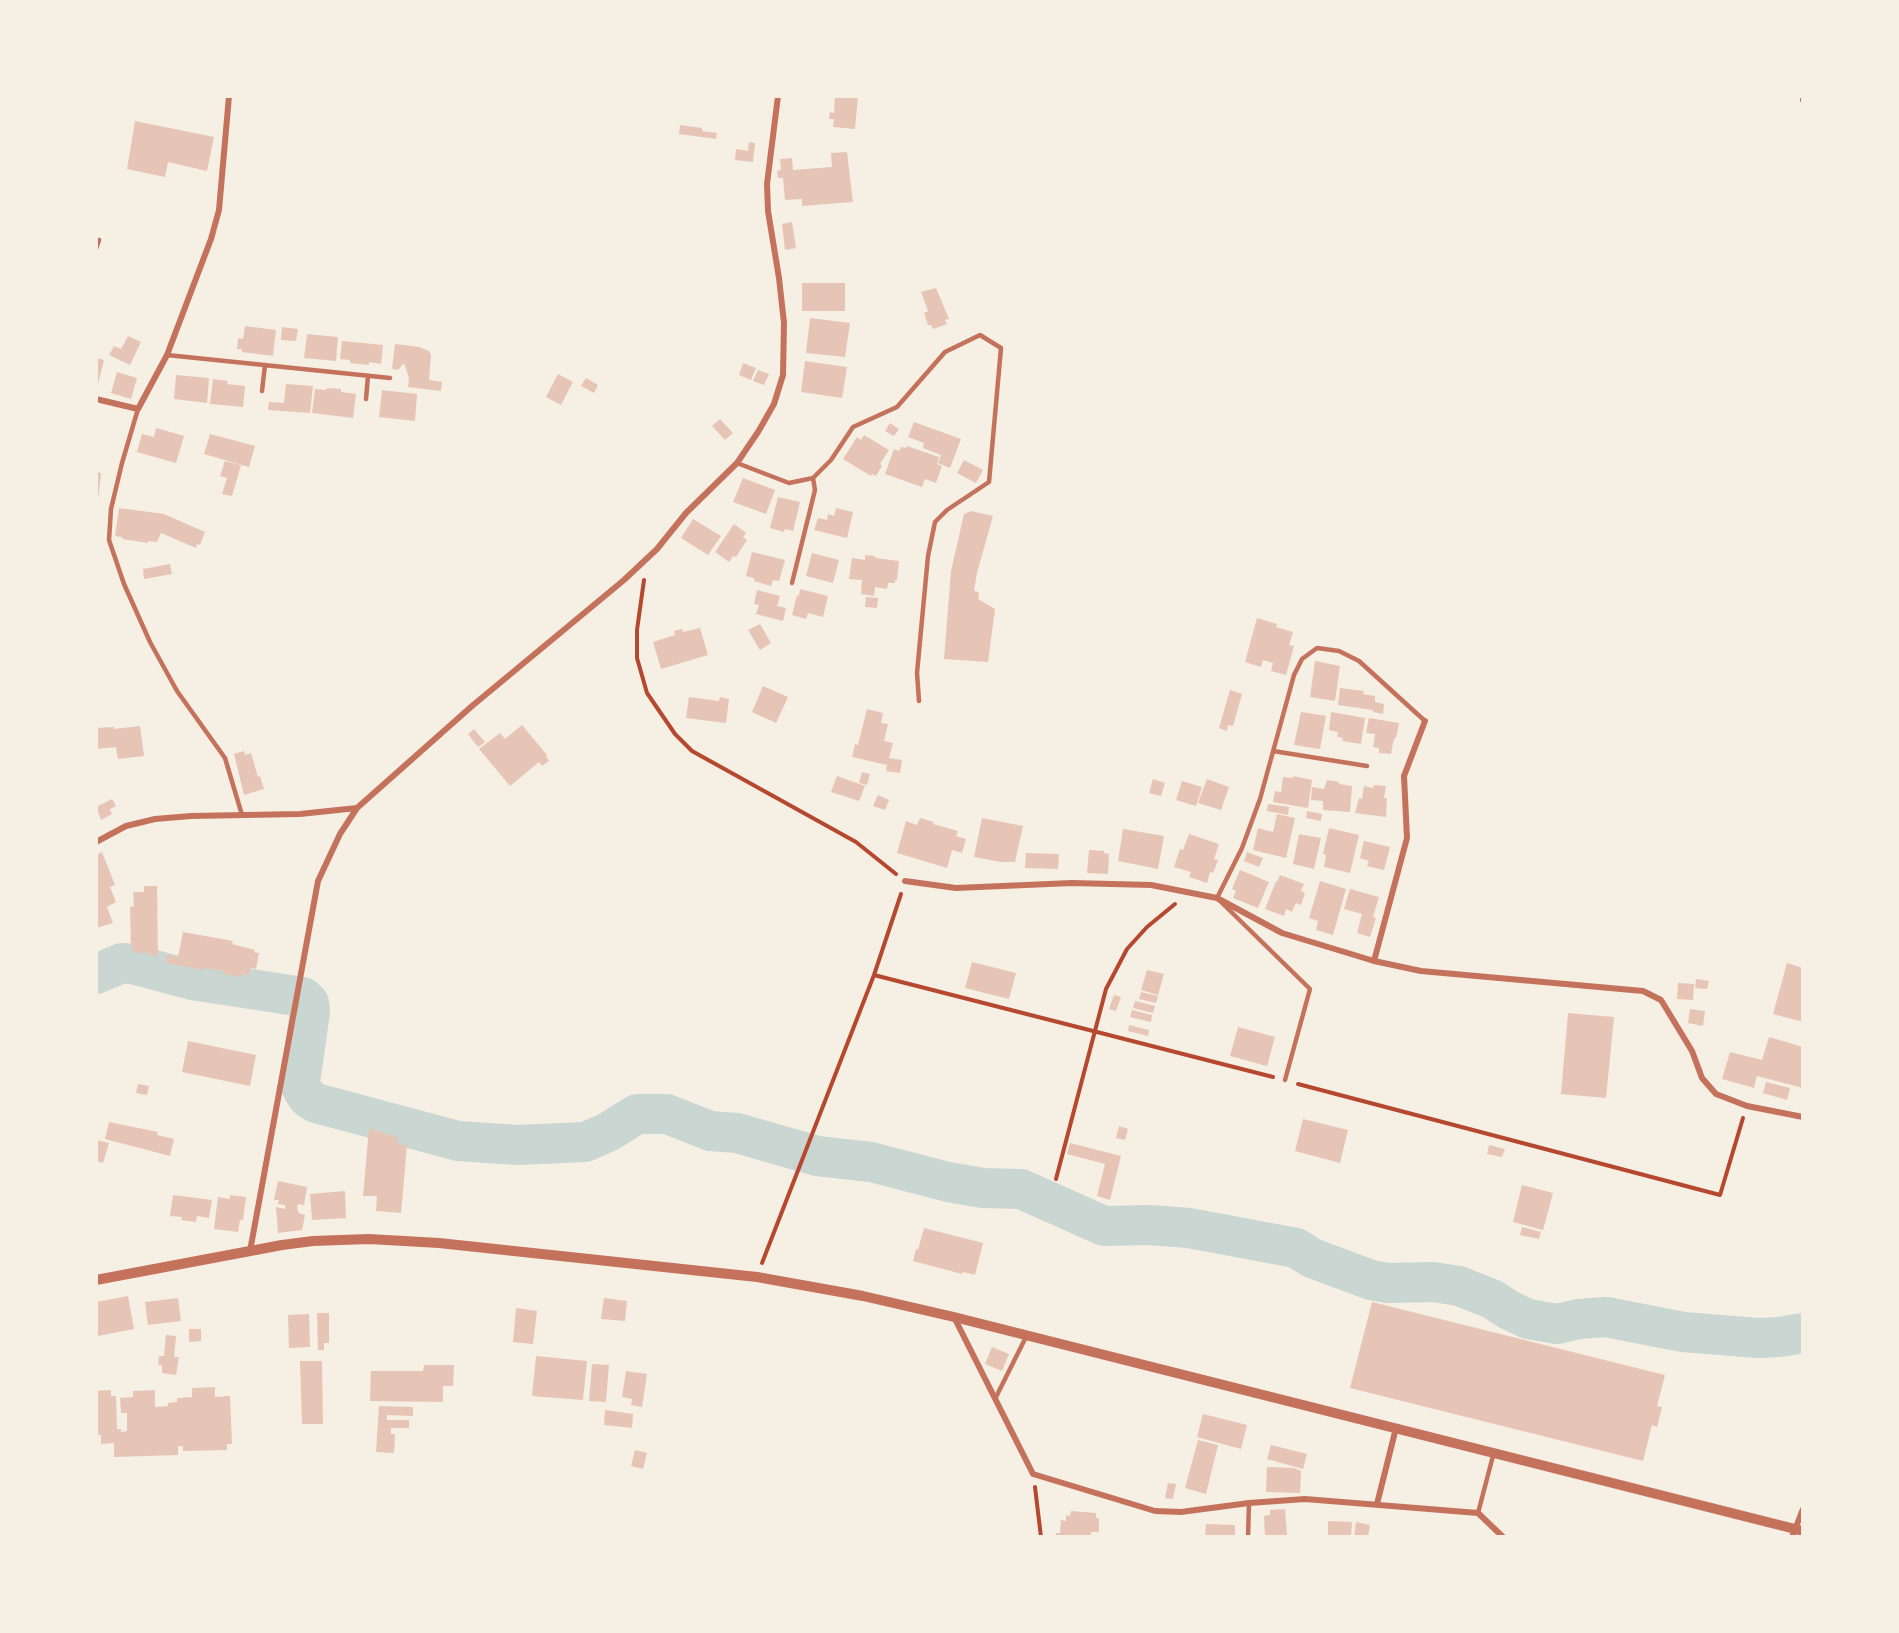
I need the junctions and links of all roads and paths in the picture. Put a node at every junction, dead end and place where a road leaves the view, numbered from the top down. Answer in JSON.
{"nodes":[{"id":1,"x":229,"y":96,"type":"edge"},
{"id":2,"x":778,"y":96,"type":"edge"},
{"id":3,"x":99,"y":240,"type":"dead end"},
{"id":4,"x":96,"y":249,"type":"edge"},
{"id":5,"x":166,"y":354,"type":"junction"},
{"id":6,"x":265,"y":365,"type":"junction"},
{"id":7,"x":368,"y":376,"type":"junction"},
{"id":8,"x":390,"y":378,"type":"dead end"},
{"id":9,"x":262,"y":391,"type":"dead end"},
{"id":10,"x":96,"y":399,"type":"edge"},
{"id":11,"x":366,"y":399,"type":"dead end"},
{"id":12,"x":138,"y":409,"type":"junction"},
{"id":13,"x":737,"y":463,"type":"junction"},
{"id":14,"x":813,"y":478,"type":"junction"},
{"id":15,"x":644,"y":578,"type":"dead end"},
{"id":16,"x":792,"y":583,"type":"dead end"},
{"id":17,"x":920,"y":700,"type":"dead end"},
{"id":18,"x":1425,"y":721,"type":"joint"},
{"id":19,"x":1272,"y":751,"type":"junction"},
{"id":20,"x":1367,"y":766,"type":"dead end"},
{"id":21,"x":357,"y":808,"type":"junction"},
{"id":22,"x":242,"y":815,"type":"junction"},
{"id":23,"x":96,"y":842,"type":"edge"},
{"id":24,"x":905,"y":881,"type":"junction"},
{"id":25,"x":1190,"y":893,"type":"junction"},
{"id":26,"x":1217,"y":898,"type":"junction"},
{"id":27,"x":1374,"y":961,"type":"junction"},
{"id":28,"x":874,"y":975,"type":"junction"},
{"id":29,"x":1095,"y":1031,"type":"junction"},
{"id":30,"x":1285,"y":1080,"type":"junction"},
{"id":31,"x":1747,"y":1106,"type":"junction"},
{"id":32,"x":1803,"y":1117,"type":"edge"},
{"id":33,"x":1056,"y":1179,"type":"dead end"},
{"id":34,"x":250,"y":1251,"type":"junction"},
{"id":35,"x":757,"y":1277,"type":"junction"},
{"id":36,"x":96,"y":1280,"type":"edge"},
{"id":37,"x":954,"y":1317,"type":"junction"},
{"id":38,"x":1027,"y":1335,"type":"junction"},
{"id":39,"x":995,"y":1399,"type":"junction"},
{"id":40,"x":1396,"y":1427,"type":"junction"},
{"id":41,"x":1494,"y":1452,"type":"junction"},
{"id":42,"x":1033,"y":1474,"type":"junction"},
{"id":43,"x":1249,"y":1503,"type":"junction"},
{"id":44,"x":1377,"y":1504,"type":"junction"},
{"id":45,"x":1803,"y":1509,"type":"edge"},
{"id":46,"x":1478,"y":1513,"type":"junction"},
{"id":47,"x":1797,"y":1532,"type":"edge"},
{"id":48,"x":1041,"y":1537,"type":"edge"},
{"id":49,"x":1248,"y":1537,"type":"edge"},
{"id":50,"x":1503,"y":1537,"type":"edge"}],
"edges":[{"from":1,"to":5,"type":"street"},
{"from":2,"to":13,"type":"street"},
{"from":3,"to":4,"type":"lane"},
{"from":5,"to":6,"type":"lane"},
{"from":5,"to":12,"type":"street"},
{"from":6,"to":7,"type":"lane"},
{"from":6,"to":9,"type":"lane"},
{"from":7,"to":8,"type":"lane"},
{"from":7,"to":11,"type":"lane"},
{"from":10,"to":12,"type":"street"},
{"from":12,"to":22,"type":"lane"},
{"from":13,"to":14,"type":"lane"},
{"from":13,"to":21,"type":"street"},
{"from":14,"to":16,"type":"lane"},
{"from":14,"to":17,"type":"lane"},
{"from":15,"to":24,"type":"path"},
{"from":18,"to":19,"type":"lane"},
{"from":18,"to":27,"type":"street"},
{"from":19,"to":20,"type":"lane"},
{"from":19,"to":26,"type":"lane"},
{"from":21,"to":22,"type":"street"},
{"from":21,"to":34,"type":"street"},
{"from":22,"to":23,"type":"street"},
{"from":24,"to":25,"type":"street"},
{"from":24,"to":28,"type":"path"},
{"from":25,"to":26,"type":"street"},
{"from":25,"to":29,"type":"path"},
{"from":26,"to":27,"type":"street"},
{"from":26,"to":30,"type":"lane"},
{"from":27,"to":31,"type":"street"},
{"from":28,"to":29,"type":"path"},
{"from":28,"to":35,"type":"path"},
{"from":29,"to":30,"type":"path"},
{"from":29,"to":33,"type":"path"},
{"from":30,"to":31,"type":"path"},
{"from":31,"to":32,"type":"street"},
{"from":34,"to":35,"type":"street"},
{"from":34,"to":36,"type":"street"},
{"from":35,"to":37,"type":"street"},
{"from":37,"to":38,"type":"street"},
{"from":37,"to":39,"type":"street"},
{"from":38,"to":39,"type":"lane"},
{"from":38,"to":40,"type":"street"},
{"from":39,"to":42,"type":"street"},
{"from":40,"to":41,"type":"street"},
{"from":40,"to":44,"type":"street"},
{"from":41,"to":46,"type":"lane"},
{"from":41,"to":47,"type":"street"},
{"from":42,"to":43,"type":"street"},
{"from":42,"to":48,"type":"path"},
{"from":43,"to":44,"type":"street"},
{"from":43,"to":49,"type":"lane"},
{"from":44,"to":46,"type":"street"},
{"from":45,"to":47,"type":"street"},
{"from":46,"to":50,"type":"street"}]}
